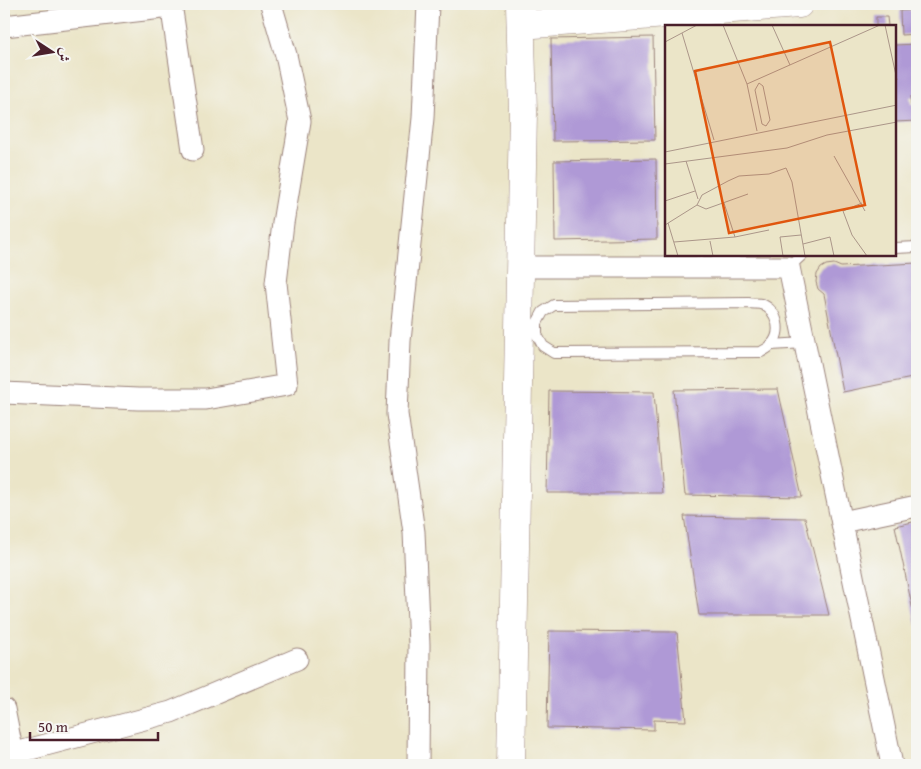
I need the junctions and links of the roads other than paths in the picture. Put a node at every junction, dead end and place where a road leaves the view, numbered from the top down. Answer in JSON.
{"nodes":[{"id":1,"x":271,"y":4,"type":"edge"},
{"id":2,"x":428,"y":4,"type":"edge"},
{"id":3,"x":799,"y":4,"type":"edge"},
{"id":4,"x":171,"y":5,"type":"edge"},
{"id":5,"x":521,"y":14,"type":"edge"},
{"id":6,"x":4,"y":26,"type":"edge"},
{"id":7,"x":193,"y":150,"type":"dead end"},
{"id":8,"x":917,"y":247,"type":"edge"},
{"id":9,"x":896,"y":248,"type":"edge"},
{"id":10,"x":796,"y":261,"type":"edge"},
{"id":11,"x":520,"y":267,"type":"junction"},
{"id":12,"x":805,"y":343,"type":"junction"},
{"id":13,"x":771,"y":345,"type":"junction"},
{"id":14,"x":531,"y":346,"type":"junction"},
{"id":15,"x":4,"y":393,"type":"edge"},
{"id":16,"x":917,"y":506,"type":"edge"},
{"id":17,"x":842,"y":522,"type":"junction"},
{"id":18,"x":297,"y":659,"type":"dead end"},
{"id":19,"x":4,"y":709,"type":"edge"},
{"id":20,"x":8,"y":755,"type":"edge"},
{"id":21,"x":418,"y":765,"type":"edge"},
{"id":22,"x":511,"y":765,"type":"edge"},
{"id":23,"x":892,"y":765,"type":"edge"}],
"edges":[{"from":1,"to":15,"type":"street"},
{"from":2,"to":21,"type":"street"},
{"from":3,"to":5,"type":"street"},
{"from":4,"to":6,"type":"street"},
{"from":4,"to":7,"type":"street"},
{"from":5,"to":11,"type":"street"},
{"from":8,"to":9,"type":"lane"},
{"from":10,"to":11,"type":"street"},
{"from":10,"to":12,"type":"street"},
{"from":11,"to":14,"type":"street"},
{"from":12,"to":13,"type":"lane"},
{"from":12,"to":17,"type":"street"},
{"from":13,"to":14,"type":"lane"},
{"from":13,"to":14,"type":"lane"},
{"from":14,"to":22,"type":"street"},
{"from":16,"to":17,"type":"street"},
{"from":17,"to":23,"type":"street"},
{"from":18,"to":20,"type":"street"},
{"from":19,"to":20,"type":"street"}]}
